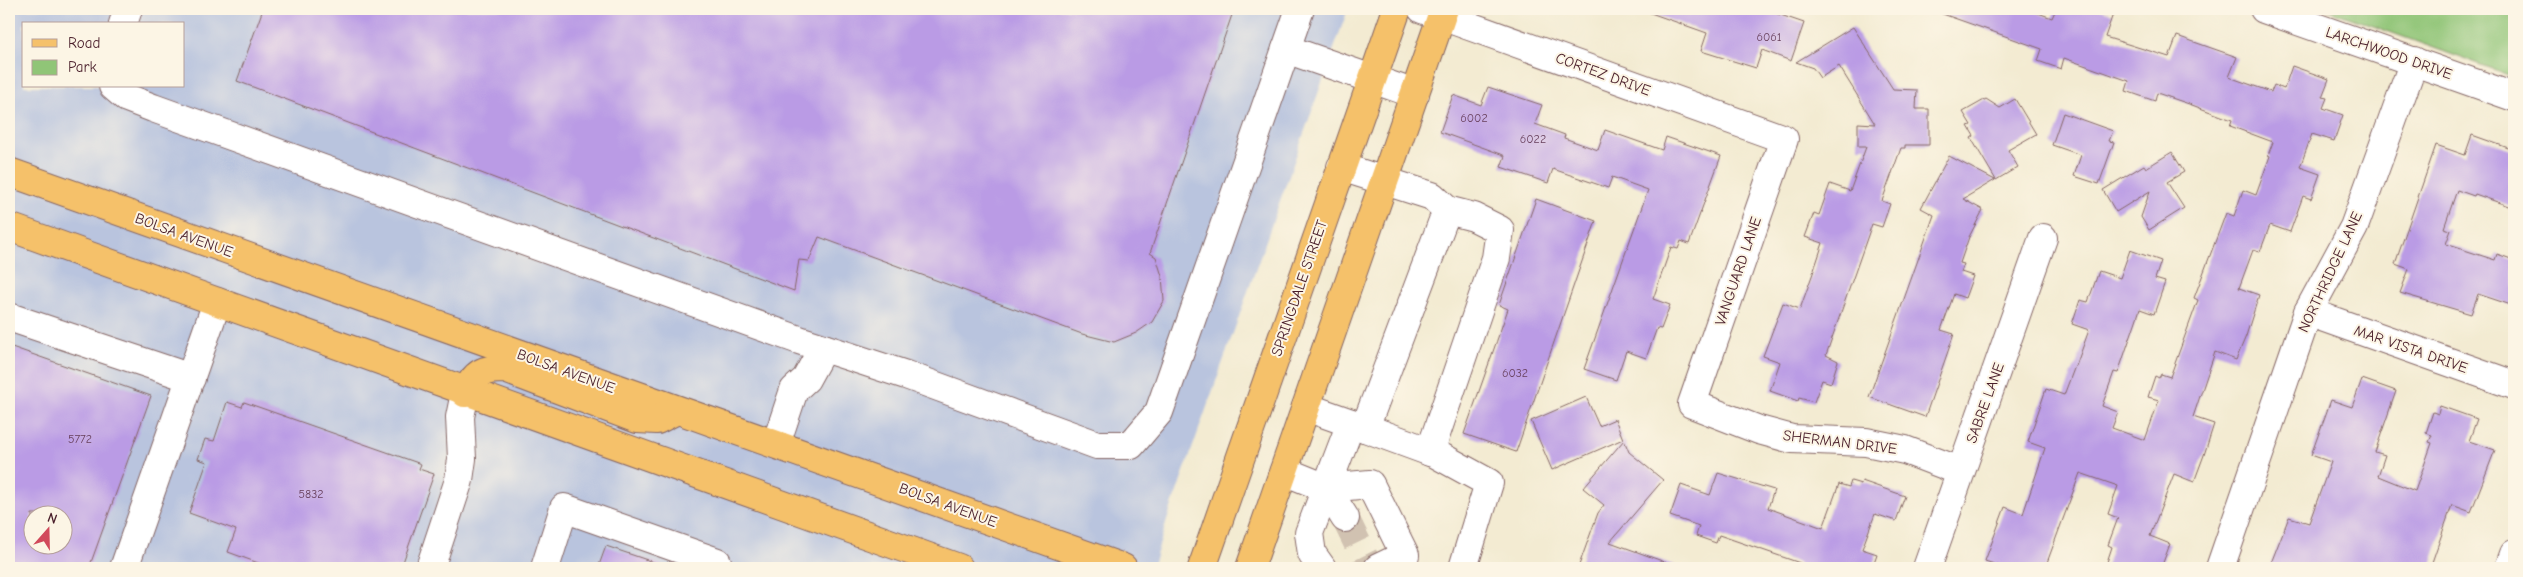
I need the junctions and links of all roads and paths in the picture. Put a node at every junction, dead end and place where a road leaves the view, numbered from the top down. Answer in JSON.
{"nodes":[{"id":1,"x":128,"y":9,"type":"edge"},
{"id":2,"x":1300,"y":9,"type":"edge"},
{"id":3,"x":1397,"y":9,"type":"edge"},
{"id":4,"x":2264,"y":9,"type":"edge"},
{"id":5,"x":1436,"y":11,"type":"edge"},
{"id":6,"x":124,"y":22,"type":"edge"},
{"id":7,"x":1286,"y":49,"type":"junction"},
{"id":8,"x":2414,"y":61,"type":"junction"},
{"id":9,"x":1372,"y":79,"type":"junction"},
{"id":10,"x":115,"y":88,"type":"edge"},
{"id":11,"x":1415,"y":94,"type":"junction"},
{"id":12,"x":2514,"y":97,"type":"edge"},
{"id":13,"x":1784,"y":139,"type":"joint"},
{"id":14,"x":1341,"y":167,"type":"junction"},
{"id":15,"x":9,"y":172,"type":"edge"},
{"id":16,"x":1384,"y":181,"type":"junction"},
{"id":17,"x":1447,"y":210,"type":"junction"},
{"id":18,"x":9,"y":227,"type":"edge"},
{"id":19,"x":2043,"y":238,"type":"dead end"},
{"id":20,"x":217,"y":302,"type":"junction"},
{"id":21,"x":2308,"y":312,"type":"junction"},
{"id":22,"x":9,"y":317,"type":"edge"},
{"id":23,"x":811,"y":344,"type":"junction"},
{"id":24,"x":191,"y":378,"type":"junction"},
{"id":25,"x":2514,"y":385,"type":"edge"},
{"id":26,"x":465,"y":393,"type":"junction"},
{"id":27,"x":1692,"y":404,"type":"joint"},
{"id":28,"x":1306,"y":407,"type":"junction"},
{"id":29,"x":677,"y":410,"type":"junction"},
{"id":30,"x":1358,"y":425,"type":"junction"},
{"id":31,"x":776,"y":444,"type":"junction"},
{"id":32,"x":1430,"y":452,"type":"junction"},
{"id":33,"x":1284,"y":471,"type":"junction"},
{"id":34,"x":1960,"y":471,"type":"junction"},
{"id":35,"x":1326,"y":488,"type":"junction"},
{"id":36,"x":1345,"y":518,"type":"tunnel mouth"},
{"id":37,"x":2514,"y":554,"type":"edge"},
{"id":38,"x":926,"y":563,"type":"edge"},
{"id":39,"x":722,"y":566,"type":"edge"},
{"id":40,"x":1371,"y":566,"type":"edge"},
{"id":41,"x":124,"y":568,"type":"edge"},
{"id":42,"x":430,"y":568,"type":"edge"},
{"id":43,"x":545,"y":568,"type":"edge"},
{"id":44,"x":959,"y":568,"type":"edge"},
{"id":45,"x":1123,"y":568,"type":"edge"},
{"id":46,"x":1202,"y":568,"type":"edge"},
{"id":47,"x":1250,"y":568,"type":"edge"},
{"id":48,"x":1322,"y":568,"type":"edge"},
{"id":49,"x":1463,"y":568,"type":"edge"},
{"id":50,"x":1927,"y":568,"type":"edge"},
{"id":51,"x":2220,"y":568,"type":"edge"},
{"id":52,"x":2510,"y":568,"type":"edge"}],
"edges":[{"from":1,"to":6,"type":"street"},
{"from":2,"to":7,"type":"street"},
{"from":3,"to":9,"type":"main road","name":"SPRINGDALE STREET"},
{"from":4,"to":8,"type":"street","name":"LARCHWOOD DRIVE"},
{"from":5,"to":11,"type":"main road"},
{"from":5,"to":13,"type":"street","name":"CORTEZ DRIVE"},
{"from":7,"to":9,"type":"street"},
{"from":7,"to":23,"type":"street"},
{"from":8,"to":12,"type":"street","name":"LARCHWOOD DRIVE"},
{"from":8,"to":21,"type":"street","name":"NORTHRIDGE LANE"},
{"from":9,"to":11,"type":"street"},
{"from":9,"to":14,"type":"main road","name":"SPRINGDALE STREET"},
{"from":10,"to":23,"type":"street"},
{"from":11,"to":16,"type":"main road"},
{"from":13,"to":27,"type":"street","name":"VANGUARD LANE"},
{"from":14,"to":16,"type":"street"},
{"from":14,"to":46,"type":"main road","name":"SPRINGDALE STREET"},
{"from":15,"to":29,"type":"main road","name":"BOLSA AVENUE"},
{"from":16,"to":17,"type":"street"},
{"from":16,"to":28,"type":"main road"},
{"from":17,"to":30,"type":"street"},
{"from":17,"to":32,"type":"street"},
{"from":18,"to":20,"type":"main road"},
{"from":19,"to":34,"type":"street","name":"SABRE LANE"},
{"from":20,"to":24,"type":"street"},
{"from":20,"to":26,"type":"main road"},
{"from":21,"to":25,"type":"street","name":"MAR VISTA DRIVE"},
{"from":21,"to":51,"type":"street","name":"NORTHRIDGE LANE"},
{"from":22,"to":24,"type":"street"},
{"from":23,"to":31,"type":"street"},
{"from":24,"to":41,"type":"street"},
{"from":26,"to":29,"type":"main road"},
{"from":26,"to":38,"type":"main road"},
{"from":26,"to":42,"type":"street"},
{"from":27,"to":34,"type":"street","name":"SHERMAN DRIVE"},
{"from":28,"to":30,"type":"street"},
{"from":28,"to":33,"type":"main road"},
{"from":29,"to":31,"type":"main road","name":"BOLSA AVENUE"},
{"from":30,"to":32,"type":"street"},
{"from":30,"to":35,"type":"street"},
{"from":31,"to":45,"type":"main road","name":"BOLSA AVENUE"},
{"from":32,"to":49,"type":"street"},
{"from":33,"to":35,"type":"street"},
{"from":33,"to":47,"type":"main road"},
{"from":34,"to":50,"type":"street","name":"SABRE LANE"},
{"from":35,"to":36,"type":"street"},
{"from":35,"to":40,"type":"street"},
{"from":35,"to":48,"type":"street"},
{"from":37,"to":52,"type":"street"},
{"from":38,"to":44,"type":"main road"},
{"from":39,"to":43,"type":"street"}]}
